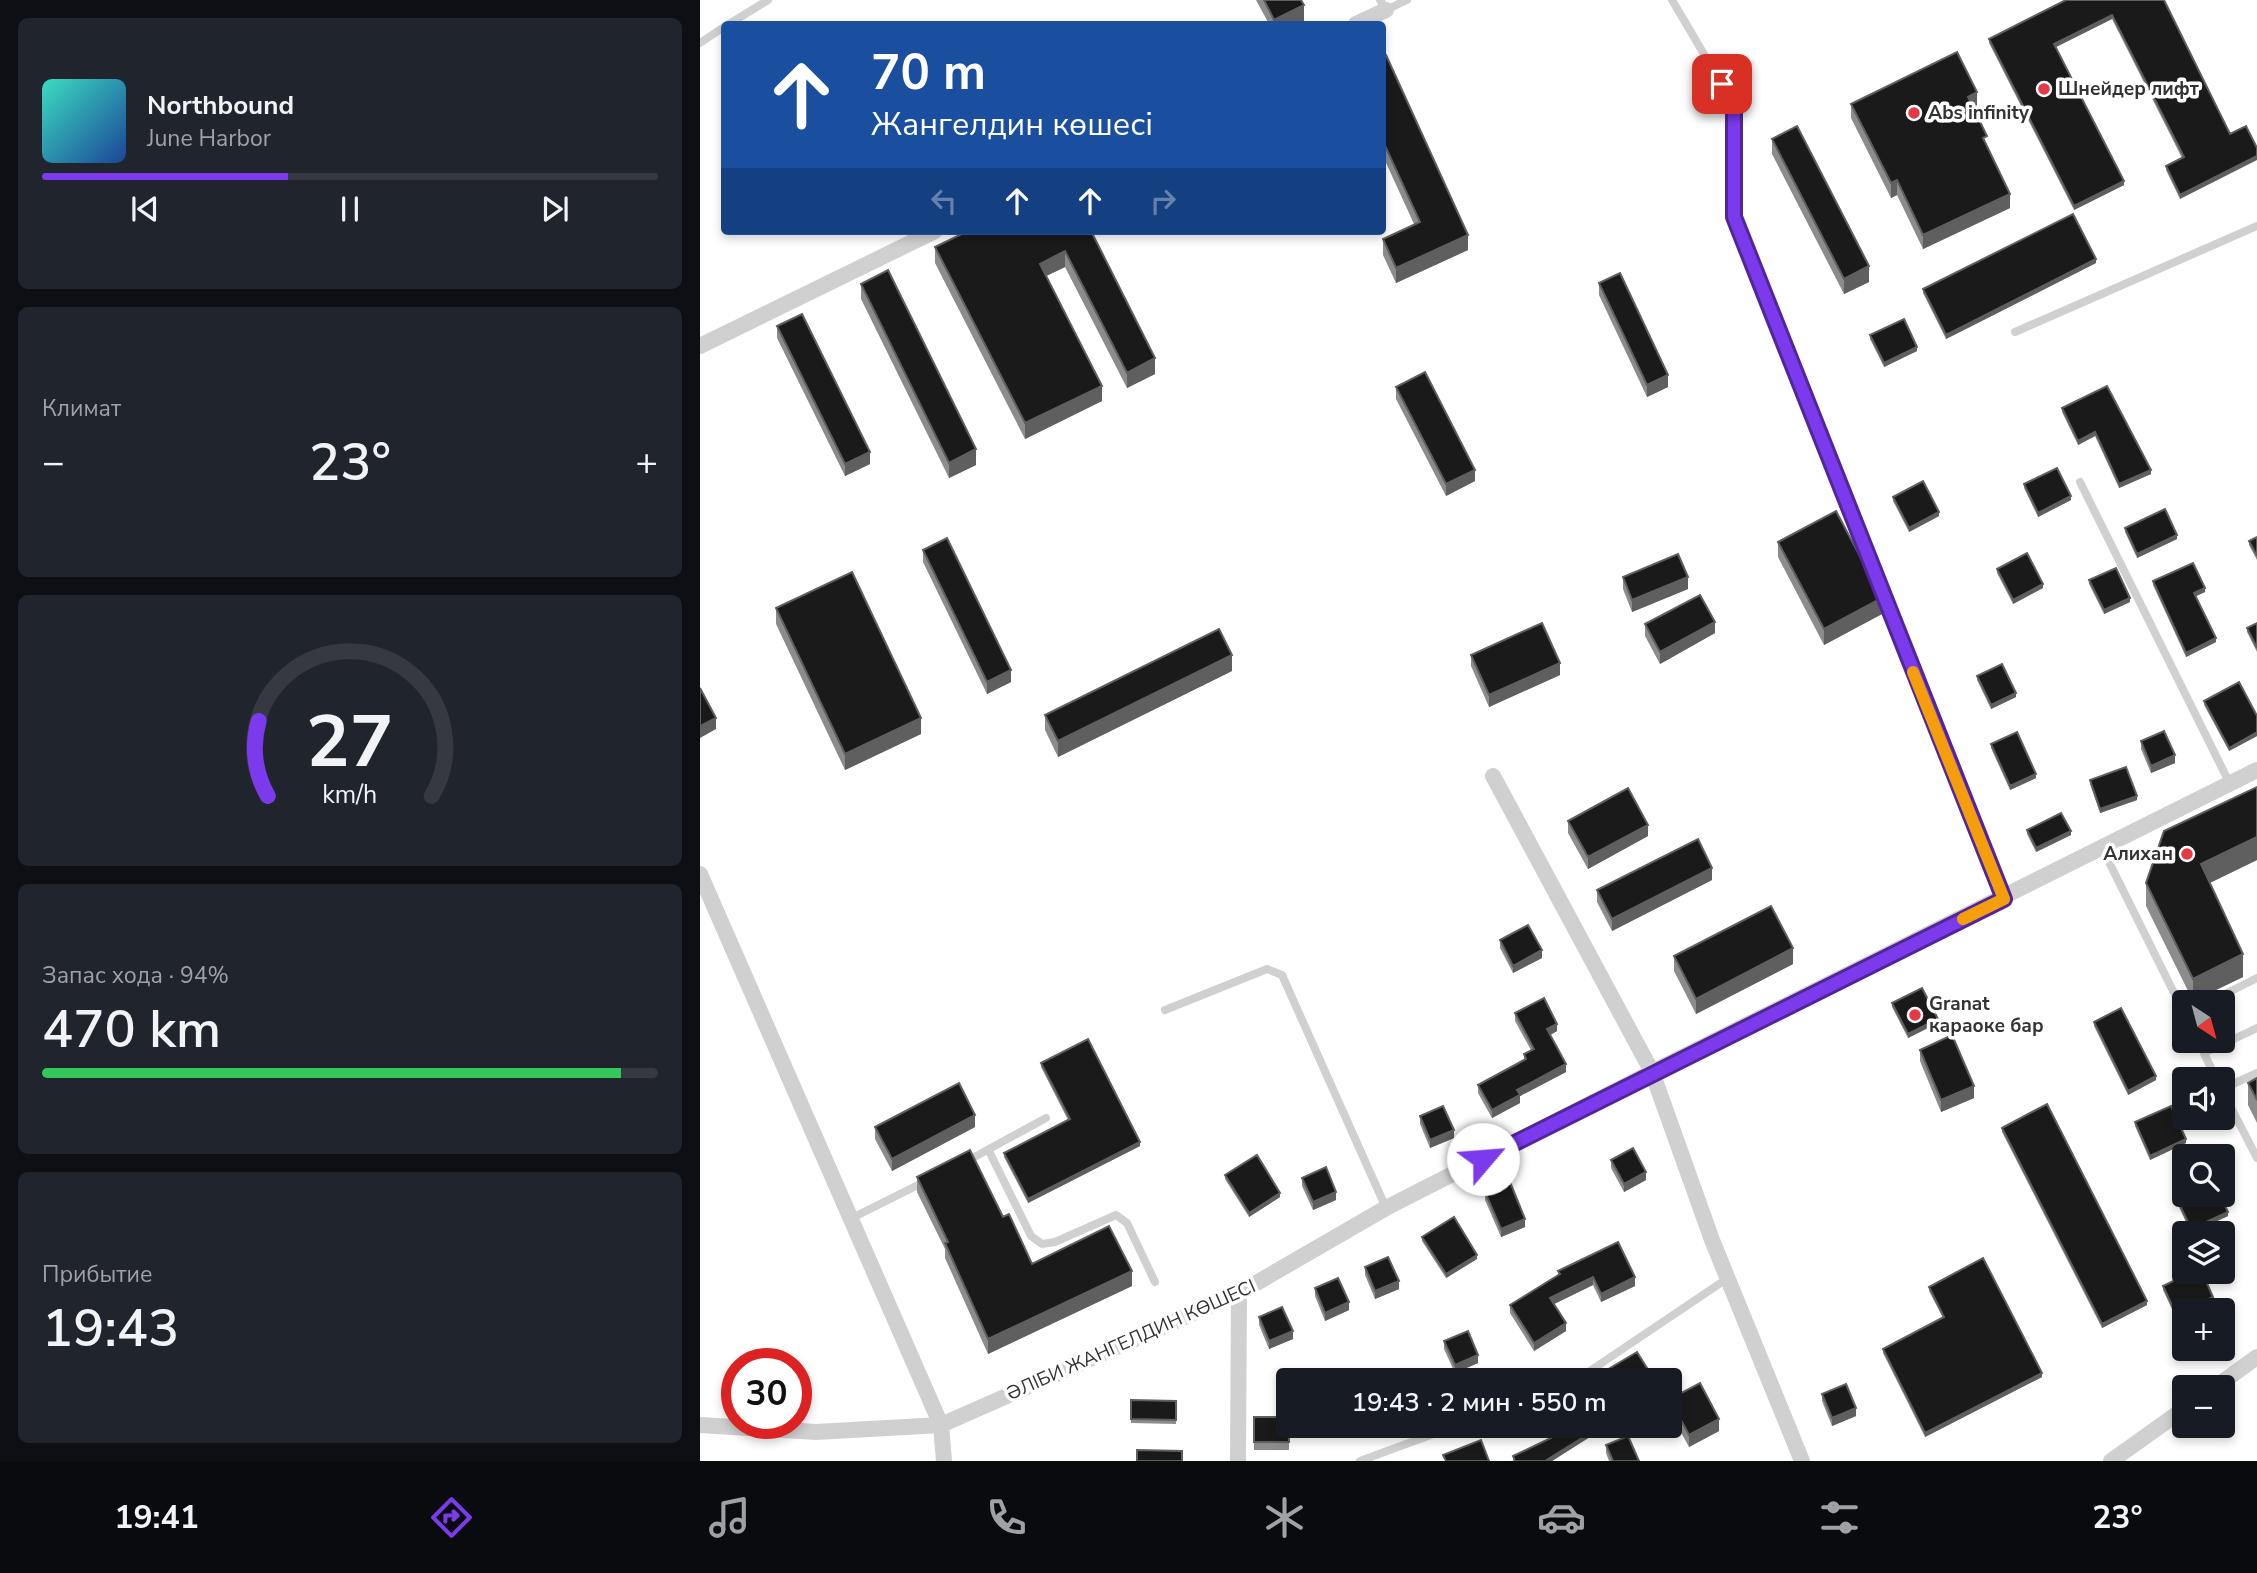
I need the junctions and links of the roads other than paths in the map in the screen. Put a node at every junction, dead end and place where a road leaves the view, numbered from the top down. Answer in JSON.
{"nodes":[{"id":1,"x":768,"y":0,"type":"edge"},
{"id":2,"x":1407,"y":0,"type":"edge"},
{"id":3,"x":1672,"y":0,"type":"edge"},
{"id":4,"x":1383,"y":5,"type":"edge"},
{"id":5,"x":735,"y":21,"type":"edge"},
{"id":6,"x":1360,"y":21,"type":"edge"},
{"id":7,"x":721,"y":30,"type":"edge"},
{"id":8,"x":700,"y":43,"type":"edge"},
{"id":9,"x":2257,"y":226,"type":"edge"},
{"id":10,"x":927,"y":235,"type":"edge"},
{"id":11,"x":2015,"y":332,"type":"dead end"},
{"id":12,"x":700,"y":346,"type":"edge"},
{"id":13,"x":2080,"y":482,"type":"dead end"},
{"id":14,"x":2257,"y":770,"type":"edge"},
{"id":15,"x":1493,"y":776,"type":"dead end"},
{"id":16,"x":2230,"y":784,"type":"junction"},
{"id":17,"x":2103,"y":850,"type":"junction"},
{"id":18,"x":700,"y":874,"type":"edge"},
{"id":19,"x":2004,"y":899,"type":"junction"},
{"id":20,"x":2257,"y":978,"type":"edge"},
{"id":21,"x":2173,"y":990,"type":"edge"},
{"id":22,"x":2233,"y":990,"type":"edge"},
{"id":23,"x":1165,"y":1010,"type":"dead end"},
{"id":24,"x":2257,"y":1028,"type":"edge"},
{"id":25,"x":2235,"y":1038,"type":"edge"},
{"id":26,"x":1652,"y":1072,"type":"junction"},
{"id":27,"x":2257,"y":1073,"type":"edge"},
{"id":28,"x":2235,"y":1084,"type":"edge"},
{"id":29,"x":2235,"y":1115,"type":"edge"},
{"id":30,"x":1046,"y":1118,"type":"dead end"},
{"id":31,"x":989,"y":1150,"type":"junction"},
{"id":32,"x":2257,"y":1158,"type":"edge"},
{"id":33,"x":964,"y":1163,"type":"edge"},
{"id":34,"x":939,"y":1175,"type":"edge"},
{"id":35,"x":1386,"y":1208,"type":"junction"},
{"id":36,"x":852,"y":1219,"type":"junction"},
{"id":37,"x":1728,"y":1278,"type":"junction"},
{"id":38,"x":1155,"y":1282,"type":"dead end"},
{"id":39,"x":1239,"y":1293,"type":"junction"},
{"id":40,"x":2257,"y":1357,"type":"edge"},
{"id":41,"x":1594,"y":1368,"type":"edge"},
{"id":42,"x":2232,"y":1375,"type":"edge"},
{"id":43,"x":2172,"y":1418,"type":"edge"},
{"id":44,"x":700,"y":1425,"type":"edge"},
{"id":45,"x":941,"y":1425,"type":"junction"},
{"id":46,"x":1422,"y":1438,"type":"edge"},
{"id":47,"x":944,"y":1461,"type":"edge"},
{"id":48,"x":1238,"y":1461,"type":"edge"},
{"id":49,"x":1360,"y":1461,"type":"edge"},
{"id":50,"x":1802,"y":1461,"type":"edge"},
{"id":51,"x":2111,"y":1461,"type":"edge"}],
"edges":[{"from":1,"to":5,"type":"lane"},
{"from":2,"to":4,"type":"lane"},
{"from":3,"to":19,"type":"lane"},
{"from":4,"to":6,"type":"street"},
{"from":7,"to":8,"type":"lane"},
{"from":9,"to":11,"type":"lane"},
{"from":10,"to":12,"type":"street"},
{"from":13,"to":16,"type":"lane"},
{"from":14,"to":16,"type":"street","name":"ӘЛІБИ ЖАНГЕЛДИН КӨШЕСІ"},
{"from":15,"to":26,"type":"street"},
{"from":16,"to":17,"type":"street","name":"ӘЛІБИ ЖАНГЕЛДИН КӨШЕСІ"},
{"from":17,"to":19,"type":"street","name":"ӘЛІБИ ЖАНГЕЛДИН КӨШЕСІ"},
{"from":17,"to":21,"type":"lane"},
{"from":18,"to":36,"type":"street"},
{"from":19,"to":26,"type":"street","name":"ӘЛІБИ ЖАНГЕЛДИН КӨШЕСІ"},
{"from":20,"to":22,"type":"lane"},
{"from":23,"to":35,"type":"lane"},
{"from":24,"to":25,"type":"lane"},
{"from":26,"to":35,"type":"street","name":"ӘЛІБИ ЖАНГЕЛДИН КӨШЕСІ"},
{"from":26,"to":37,"type":"street"},
{"from":27,"to":28,"type":"lane"},
{"from":29,"to":32,"type":"lane"},
{"from":30,"to":31,"type":"lane"},
{"from":31,"to":33,"type":"lane"},
{"from":31,"to":38,"type":"lane"},
{"from":34,"to":36,"type":"lane"},
{"from":35,"to":39,"type":"street","name":"ӘЛІБИ ЖАНГЕЛДИН КӨШЕСІ"},
{"from":36,"to":45,"type":"street"},
{"from":37,"to":41,"type":"lane"},
{"from":37,"to":50,"type":"street"},
{"from":39,"to":45,"type":"street","name":"ӘЛІБИ ЖАНГЕЛДИН КӨШЕСІ"},
{"from":39,"to":48,"type":"street"},
{"from":40,"to":42,"type":"street"},
{"from":43,"to":51,"type":"street"},
{"from":44,"to":45,"type":"street"},
{"from":45,"to":47,"type":"street"},
{"from":46,"to":49,"type":"lane"}]}
